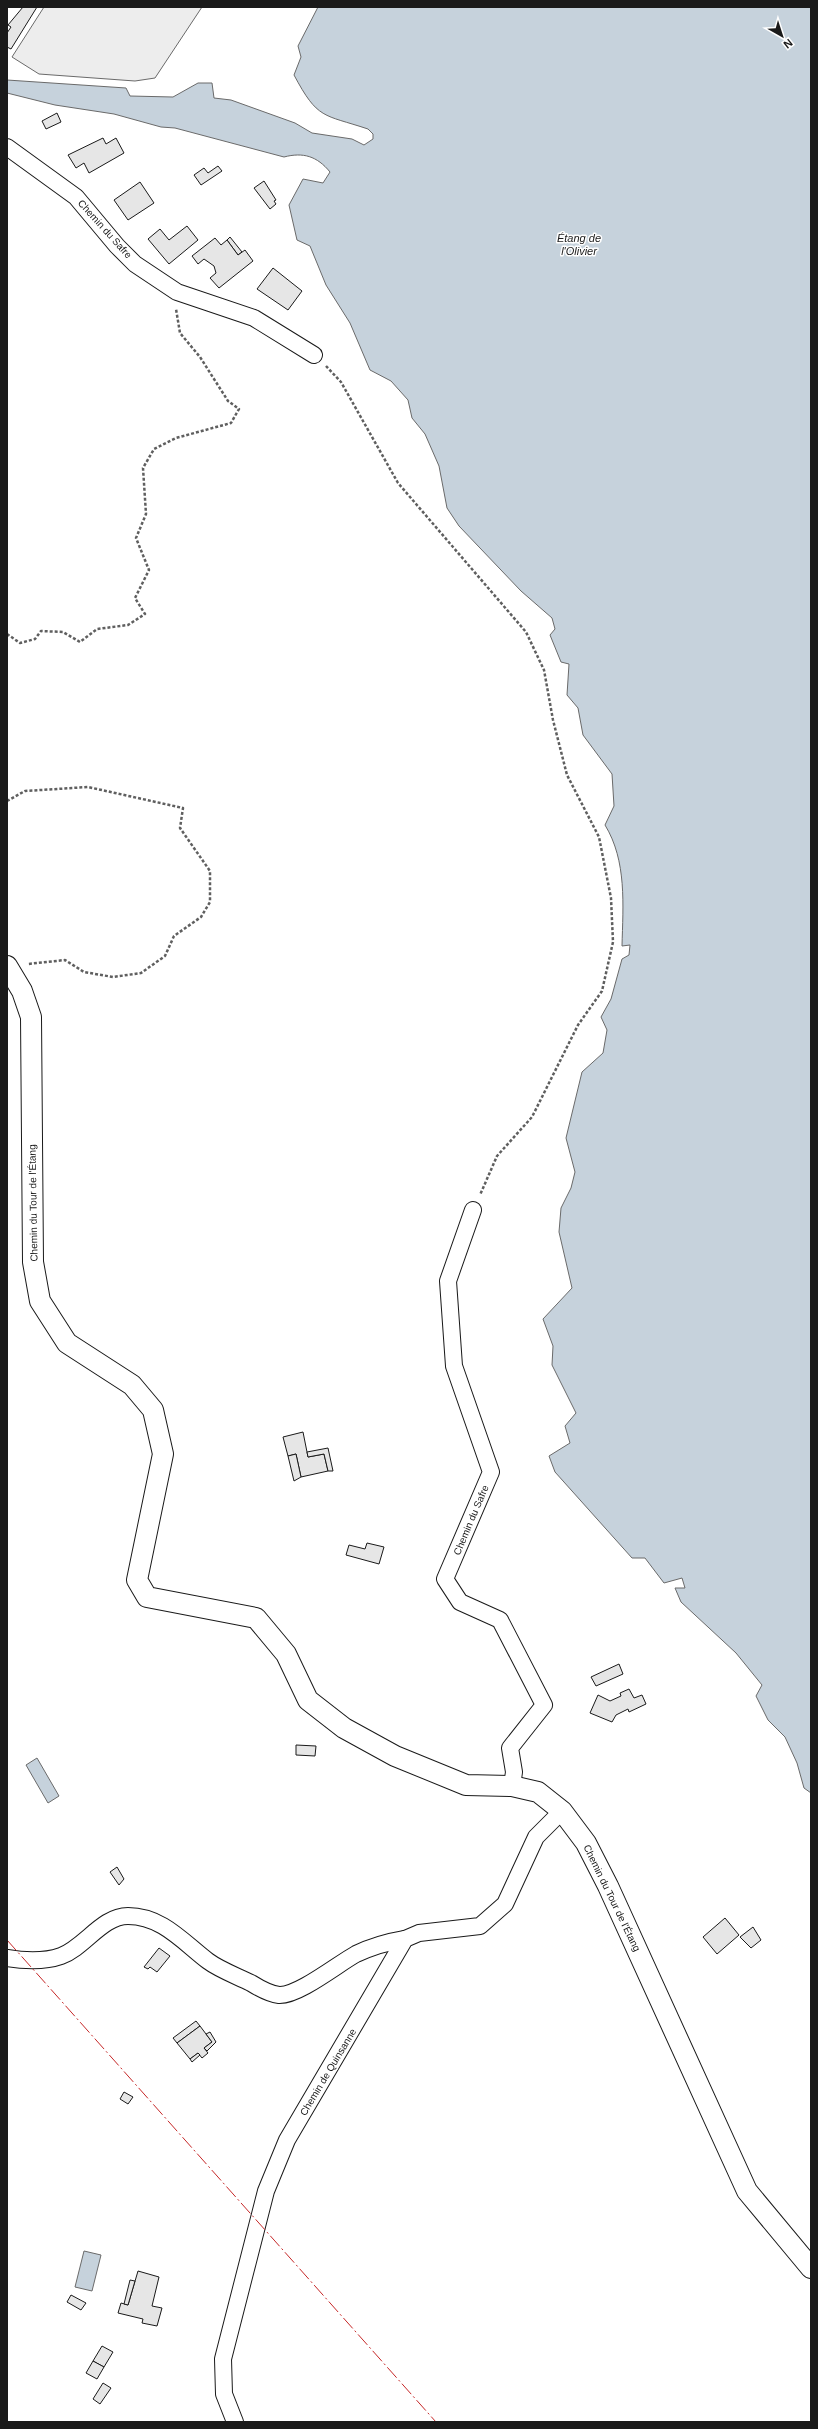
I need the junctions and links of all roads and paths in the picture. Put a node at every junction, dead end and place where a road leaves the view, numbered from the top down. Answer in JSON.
{"nodes":[{"id":1,"x":7,"y":147,"type":"edge"},
{"id":2,"x":177,"y":292,"type":"junction"},
{"id":3,"x":314,"y":355,"type":"joint"},
{"id":4,"x":7,"y":634,"type":"edge"},
{"id":5,"x":7,"y":801,"type":"edge"},
{"id":6,"x":8,"y":967,"type":"edge"},
{"id":7,"x":473,"y":1210,"type":"joint"},
{"id":8,"x":512,"y":1786,"type":"junction"},
{"id":9,"x":562,"y":1811,"type":"junction"},
{"id":10,"x":405,"y":1939,"type":"junction"},
{"id":11,"x":7,"y":1958,"type":"edge"},
{"id":12,"x":811,"y":2268,"type":"edge"},
{"id":13,"x":235,"y":2422,"type":"edge"}],
"edges":[{"from":1,"to":2,"type":"street","name":"Chemin du Safre"},
{"from":2,"to":3,"type":"street","name":"Chemin du Safre"},
{"from":2,"to":4,"type":"path"},
{"from":3,"to":7,"type":"path"},
{"from":5,"to":6,"type":"path"},
{"from":6,"to":8,"type":"street","name":"Chemin du Tour de l'Étang"},
{"from":7,"to":8,"type":"street","name":"Chemin du Safre"},
{"from":8,"to":9,"type":"street","name":"Chemin du Tour de l'Étang"},
{"from":9,"to":10,"type":"street"},
{"from":9,"to":12,"type":"street","name":"Chemin du Tour de l'Étang"},
{"from":10,"to":11,"type":"street"},
{"from":10,"to":13,"type":"street","name":"Chemin de Quinsanne"}]}
